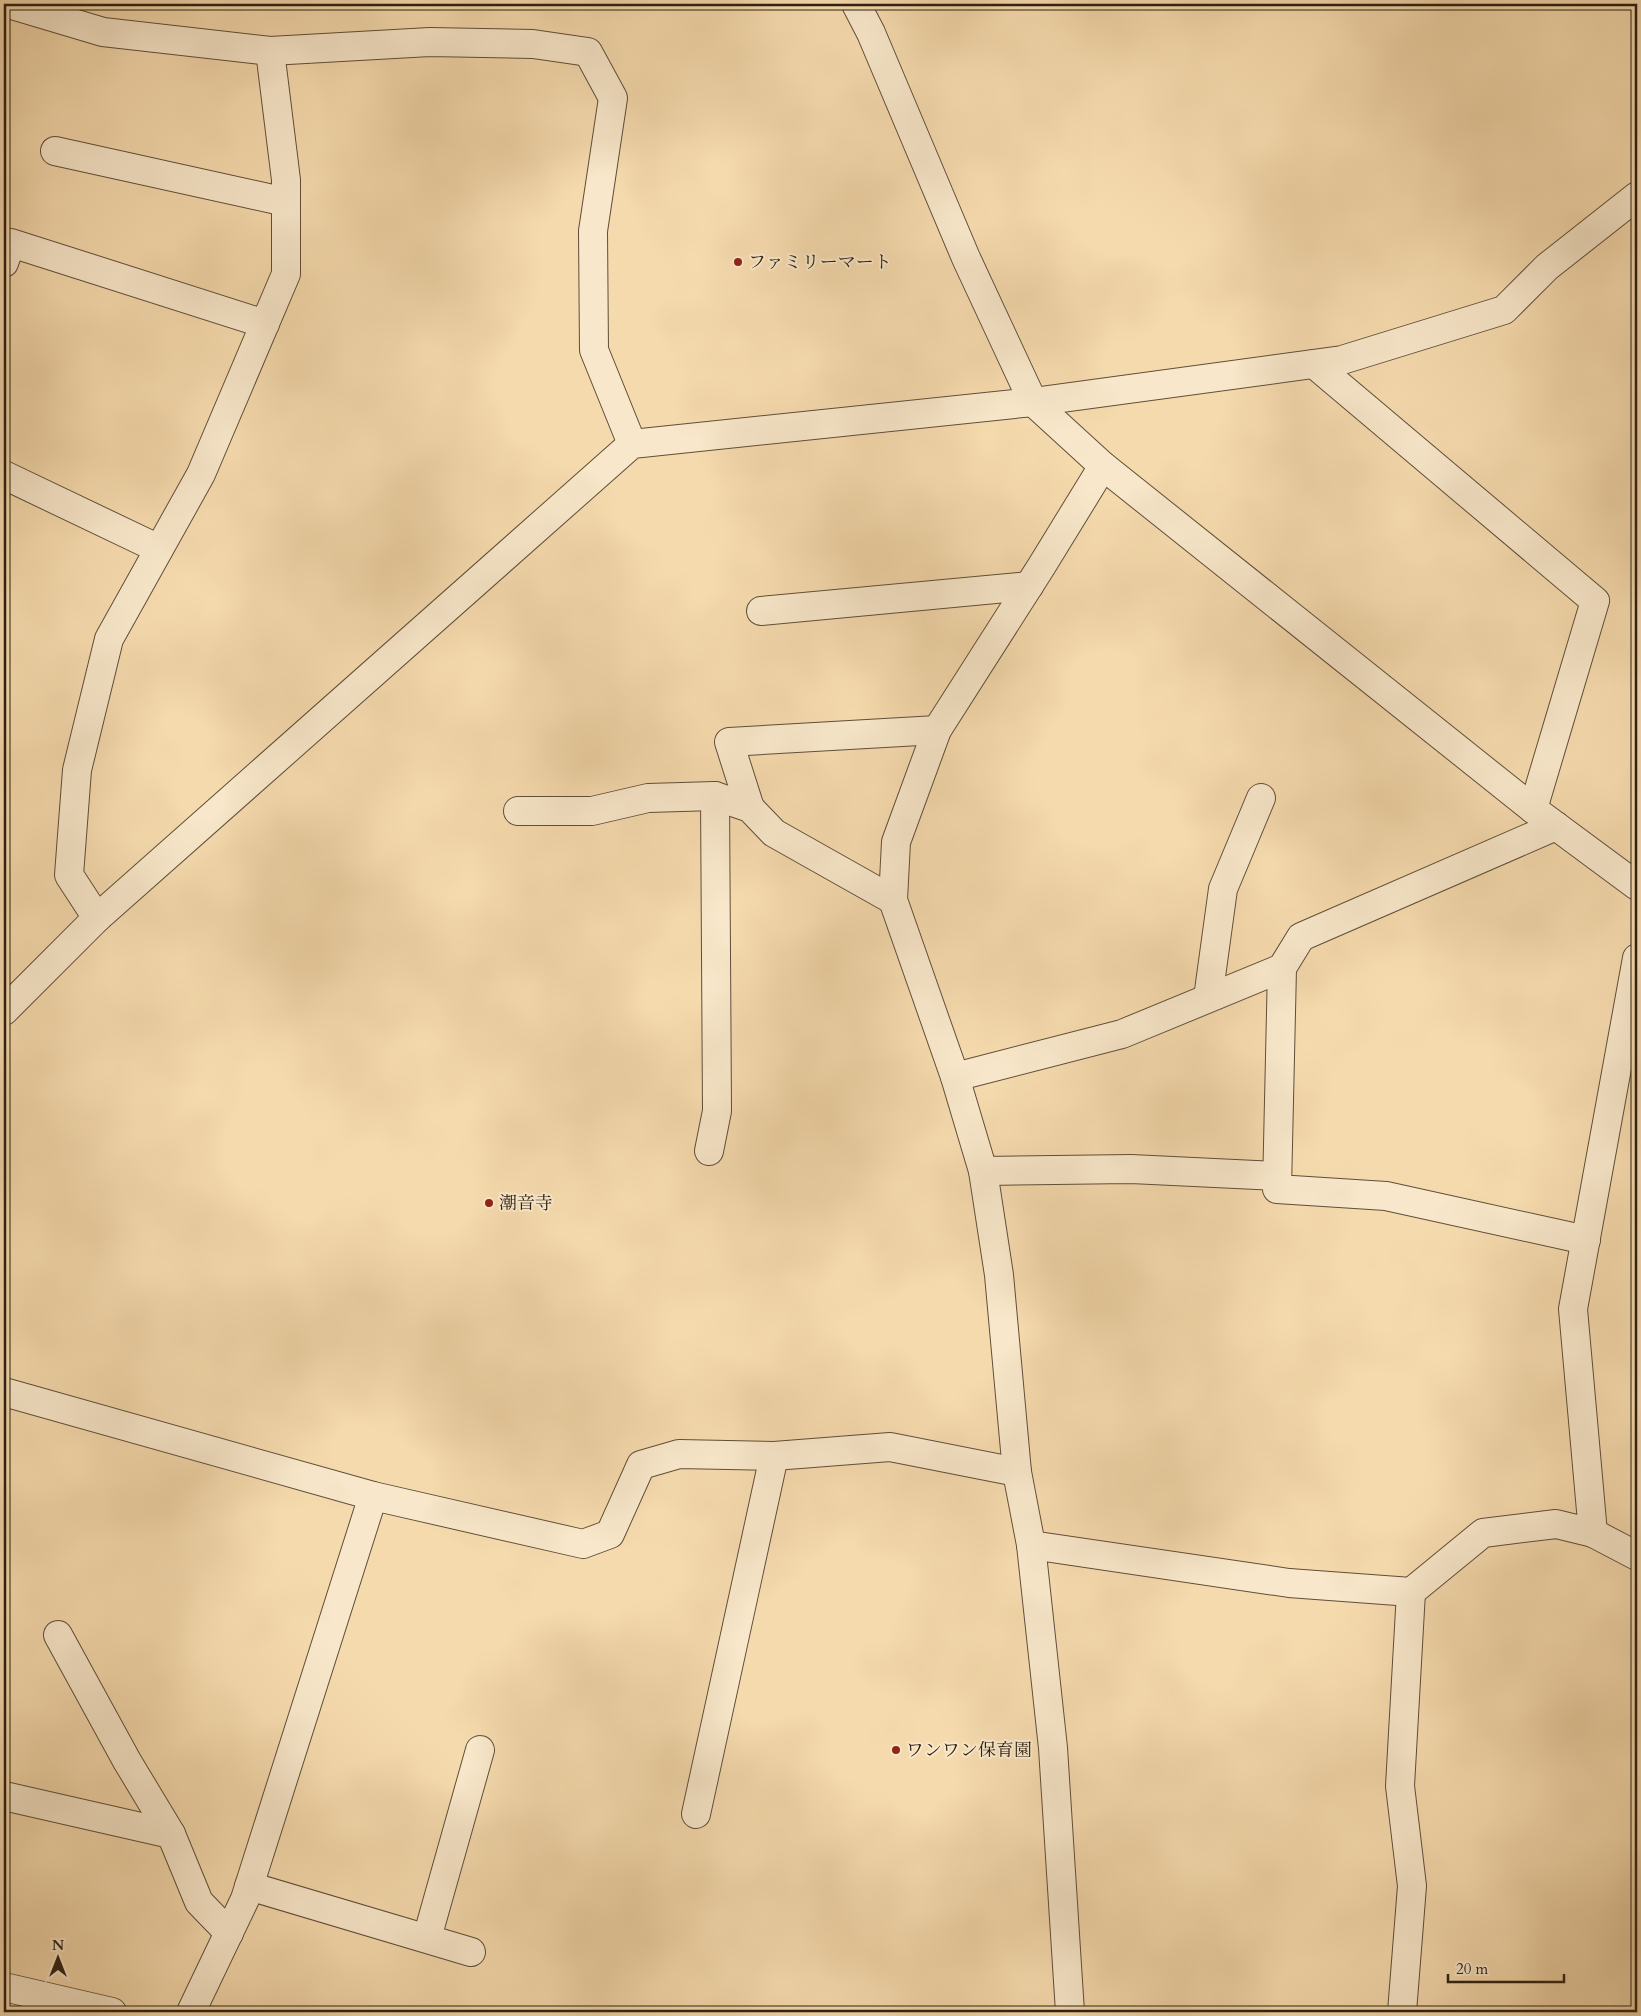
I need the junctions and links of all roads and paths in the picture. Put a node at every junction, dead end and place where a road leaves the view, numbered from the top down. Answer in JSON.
{"nodes":[{"id":1,"x":9,"y":4,"type":"edge"},
{"id":2,"x":856,"y":4,"type":"edge"},
{"id":3,"x":270,"y":51,"type":"junction"},
{"id":4,"x":55,"y":151,"type":"dead end"},
{"id":5,"x":1637,"y":196,"type":"edge"},
{"id":6,"x":286,"y":202,"type":"junction"},
{"id":7,"x":4,"y":263,"type":"edge"},
{"id":8,"x":265,"y":324,"type":"junction"},
{"id":9,"x":1314,"y":364,"type":"junction"},
{"id":10,"x":1033,"y":402,"type":"junction"},
{"id":11,"x":632,"y":444,"type":"junction"},
{"id":12,"x":1103,"y":466,"type":"junction"},
{"id":13,"x":4,"y":475,"type":"edge"},
{"id":14,"x":159,"y":549,"type":"junction"},
{"id":15,"x":1029,"y":586,"type":"junction"},
{"id":16,"x":761,"y":611,"type":"dead end"},
{"id":17,"x":937,"y":730,"type":"junction"},
{"id":18,"x":715,"y":796,"type":"junction"},
{"id":19,"x":1261,"y":798,"type":"dead end"},
{"id":20,"x":750,"y":808,"type":"junction"},
{"id":21,"x":1533,"y":809,"type":"junction"},
{"id":22,"x":518,"y":811,"type":"dead end"},
{"id":23,"x":1556,"y":826,"type":"junction"},
{"id":24,"x":1637,"y":886,"type":"edge"},
{"id":25,"x":893,"y":900,"type":"junction"},
{"id":26,"x":96,"y":918,"type":"junction"},
{"id":27,"x":1637,"y":958,"type":"edge"},
{"id":28,"x":1282,"y":968,"type":"junction"},
{"id":29,"x":1208,"y":998,"type":"junction"},
{"id":30,"x":4,"y":1011,"type":"edge"},
{"id":31,"x":955,"y":1077,"type":"junction"},
{"id":32,"x":709,"y":1151,"type":"dead end"},
{"id":33,"x":983,"y":1170,"type":"junction"},
{"id":34,"x":1277,"y":1176,"type":"junction"},
{"id":35,"x":1586,"y":1240,"type":"junction"},
{"id":36,"x":4,"y":1392,"type":"edge"},
{"id":37,"x":774,"y":1456,"type":"junction"},
{"id":38,"x":1017,"y":1472,"type":"junction"},
{"id":39,"x":374,"y":1496,"type":"junction"},
{"id":40,"x":1593,"y":1533,"type":"junction"},
{"id":41,"x":1030,"y":1546,"type":"junction"},
{"id":42,"x":1637,"y":1556,"type":"edge"},
{"id":43,"x":1411,"y":1592,"type":"junction"},
{"id":44,"x":58,"y":1635,"type":"dead end"},
{"id":45,"x":480,"y":1750,"type":"dead end"},
{"id":46,"x":4,"y":1796,"type":"edge"},
{"id":47,"x":696,"y":1814,"type":"dead end"},
{"id":48,"x":170,"y":1834,"type":"junction"},
{"id":49,"x":249,"y":1886,"type":"junction"},
{"id":50,"x":229,"y":1933,"type":"junction"},
{"id":51,"x":427,"y":1938,"type":"junction"},
{"id":52,"x":471,"y":1952,"type":"dead end"},
{"id":53,"x":4,"y":1987,"type":"edge"},
{"id":54,"x":112,"y":2012,"type":"edge"},
{"id":55,"x":191,"y":2012,"type":"edge"},
{"id":56,"x":1070,"y":2012,"type":"edge"},
{"id":57,"x":1402,"y":2012,"type":"edge"}],
"edges":[{"from":1,"to":3,"type":"street"},
{"from":2,"to":10,"type":"street"},
{"from":3,"to":6,"type":"street"},
{"from":3,"to":11,"type":"street"},
{"from":4,"to":6,"type":"street"},
{"from":5,"to":9,"type":"street"},
{"from":6,"to":8,"type":"street"},
{"from":7,"to":8,"type":"street"},
{"from":8,"to":14,"type":"street"},
{"from":9,"to":10,"type":"street"},
{"from":9,"to":21,"type":"street"},
{"from":10,"to":11,"type":"street"},
{"from":10,"to":12,"type":"street"},
{"from":11,"to":26,"type":"street"},
{"from":12,"to":15,"type":"street"},
{"from":12,"to":21,"type":"street"},
{"from":13,"to":14,"type":"street"},
{"from":14,"to":26,"type":"street"},
{"from":15,"to":16,"type":"street"},
{"from":15,"to":17,"type":"street"},
{"from":17,"to":20,"type":"street"},
{"from":17,"to":25,"type":"street"},
{"from":18,"to":20,"type":"street"},
{"from":18,"to":22,"type":"street"},
{"from":18,"to":32,"type":"street"},
{"from":19,"to":29,"type":"street"},
{"from":20,"to":25,"type":"street"},
{"from":21,"to":23,"type":"street"},
{"from":23,"to":24,"type":"street"},
{"from":23,"to":28,"type":"street"},
{"from":25,"to":31,"type":"street"},
{"from":26,"to":30,"type":"street"},
{"from":27,"to":35,"type":"street"},
{"from":28,"to":29,"type":"street"},
{"from":28,"to":34,"type":"street"},
{"from":29,"to":31,"type":"street"},
{"from":31,"to":33,"type":"street"},
{"from":33,"to":34,"type":"street"},
{"from":33,"to":38,"type":"street"},
{"from":34,"to":35,"type":"street"},
{"from":35,"to":40,"type":"street"},
{"from":36,"to":39,"type":"street"},
{"from":37,"to":38,"type":"street"},
{"from":37,"to":39,"type":"street"},
{"from":37,"to":47,"type":"street"},
{"from":38,"to":41,"type":"street"},
{"from":39,"to":49,"type":"street"},
{"from":40,"to":42,"type":"street"},
{"from":40,"to":43,"type":"street"},
{"from":41,"to":43,"type":"street"},
{"from":41,"to":56,"type":"street"},
{"from":43,"to":57,"type":"street"},
{"from":44,"to":48,"type":"street"},
{"from":45,"to":51,"type":"street"},
{"from":46,"to":48,"type":"street"},
{"from":48,"to":50,"type":"street"},
{"from":49,"to":50,"type":"street"},
{"from":49,"to":51,"type":"street"},
{"from":50,"to":55,"type":"street"},
{"from":51,"to":52,"type":"street"},
{"from":53,"to":54,"type":"street"}]}
